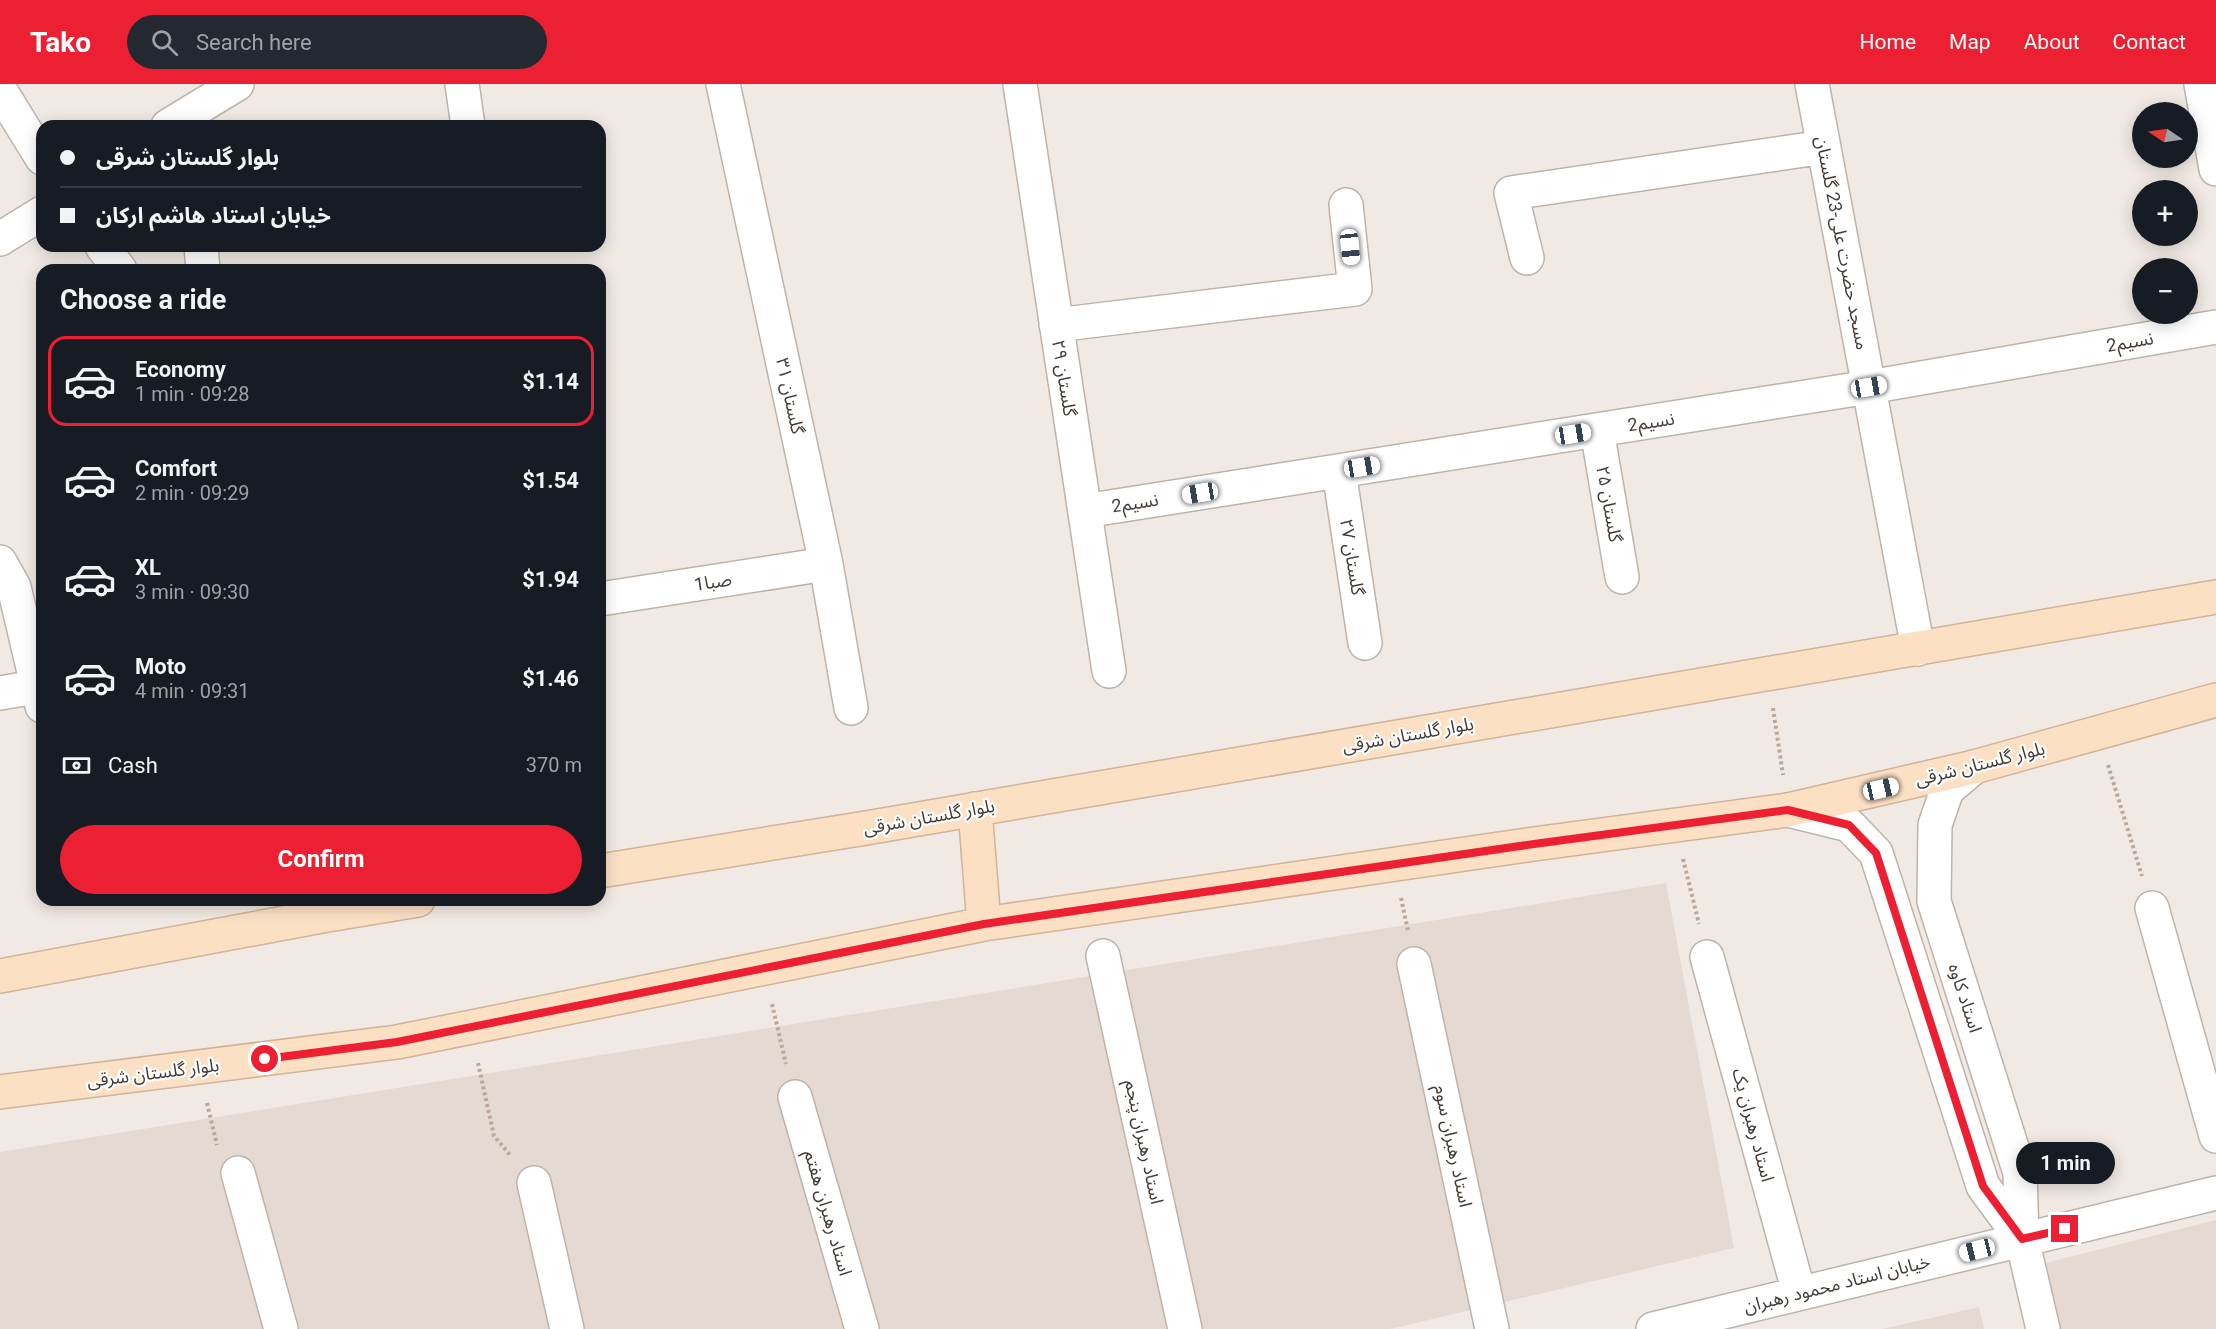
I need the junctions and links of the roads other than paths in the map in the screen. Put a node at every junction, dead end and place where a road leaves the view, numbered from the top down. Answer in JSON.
{"nodes":[{"id":1,"x":237,"y":84,"type":"edge"},
{"id":2,"x":462,"y":84,"type":"edge"},
{"id":3,"x":723,"y":84,"type":"edge"},
{"id":4,"x":1020,"y":84,"type":"edge"},
{"id":5,"x":1812,"y":84,"type":"edge"},
{"id":6,"x":2201,"y":84,"type":"edge"},
{"id":7,"x":0,"y":90,"type":"edge"},
{"id":8,"x":182,"y":120,"type":"edge"},
{"id":9,"x":467,"y":120,"type":"edge"},
{"id":10,"x":1824,"y":147,"type":"junction"},
{"id":11,"x":36,"y":148,"type":"edge"},
{"id":12,"x":2216,"y":169,"type":"edge"},
{"id":13,"x":1346,"y":205,"type":"dead end"},
{"id":14,"x":36,"y":217,"type":"edge"},
{"id":15,"x":0,"y":239,"type":"edge"},
{"id":16,"x":1527,"y":258,"type":"dead end"},
{"id":17,"x":1056,"y":325,"type":"junction"},
{"id":18,"x":2216,"y":327,"type":"edge"},
{"id":19,"x":1869,"y":387,"type":"junction"},
{"id":20,"x":1597,"y":430,"type":"junction"},
{"id":21,"x":1339,"y":471,"type":"junction"},
{"id":22,"x":1085,"y":511,"type":"junction"},
{"id":23,"x":0,"y":562,"type":"edge"},
{"id":24,"x":826,"y":564,"type":"junction"},
{"id":25,"x":1622,"y":577,"type":"dead end"},
{"id":26,"x":2216,"y":597,"type":"edge"},
{"id":27,"x":606,"y":598,"type":"edge"},
{"id":28,"x":1365,"y":643,"type":"dead end"},
{"id":29,"x":1918,"y":649,"type":"junction"},
{"id":30,"x":1109,"y":671,"type":"dead end"},
{"id":31,"x":36,"y":677,"type":"edge"},
{"id":32,"x":0,"y":693,"type":"edge"},
{"id":33,"x":36,"y":693,"type":"edge"},
{"id":34,"x":2216,"y":699,"type":"edge"},
{"id":35,"x":851,"y":708,"type":"dead end"},
{"id":36,"x":1974,"y":767,"type":"junction"},
{"id":37,"x":975,"y":809,"type":"junction"},
{"id":38,"x":1788,"y":810,"type":"junction"},
{"id":39,"x":606,"y":870,"type":"edge"},
{"id":40,"x":326,"y":907,"type":"edge"},
{"id":41,"x":2152,"y":908,"type":"road end"},
{"id":42,"x":984,"y":924,"type":"junction"},
{"id":43,"x":1103,"y":956,"type":"dead end"},
{"id":44,"x":1707,"y":957,"type":"road end"},
{"id":45,"x":1414,"y":964,"type":"road end"},
{"id":46,"x":0,"y":976,"type":"edge"},
{"id":47,"x":0,"y":1092,"type":"edge"},
{"id":48,"x":795,"y":1097,"type":"road end"},
{"id":49,"x":2216,"y":1136,"type":"edge"},
{"id":50,"x":238,"y":1173,"type":"road end"},
{"id":51,"x":534,"y":1183,"type":"road end"},
{"id":52,"x":2216,"y":1193,"type":"edge"},
{"id":53,"x":2022,"y":1239,"type":"junction"},
{"id":54,"x":1799,"y":1293,"type":"junction"},
{"id":55,"x":281,"y":1329,"type":"edge"},
{"id":56,"x":567,"y":1329,"type":"edge"},
{"id":57,"x":862,"y":1329,"type":"edge"},
{"id":58,"x":1185,"y":1329,"type":"edge"},
{"id":59,"x":1492,"y":1329,"type":"edge"},
{"id":60,"x":1653,"y":1329,"type":"edge"},
{"id":61,"x":2043,"y":1329,"type":"edge"}],
"edges":[{"from":1,"to":8,"type":"street"},
{"from":2,"to":9,"type":"street"},
{"from":3,"to":24,"type":"street","name":"گلستان ۳۱"},
{"from":4,"to":17,"type":"street","name":"گلستان ۲۹"},
{"from":5,"to":10,"type":"street","name":"مسجد حضرت علی-23 گلستان"},
{"from":6,"to":12,"type":"street"},
{"from":7,"to":11,"type":"street"},
{"from":10,"to":16,"type":"street"},
{"from":10,"to":19,"type":"street","name":"مسجد حضرت علی-23 گلستان"},
{"from":13,"to":17,"type":"street"},
{"from":14,"to":15,"type":"street"},
{"from":17,"to":22,"type":"street","name":"گلستان ۲۹"},
{"from":18,"to":19,"type":"street","name":"نسیم2"},
{"from":19,"to":20,"type":"street","name":"نسیم2"},
{"from":19,"to":29,"type":"street","name":"مسجد حضرت علی-23 گلستان"},
{"from":20,"to":21,"type":"street","name":"نسیم2"},
{"from":20,"to":25,"type":"street","name":"گلستان ۲۵"},
{"from":21,"to":22,"type":"street","name":"نسیم2"},
{"from":21,"to":28,"type":"street","name":"گلستان ۲۷"},
{"from":22,"to":30,"type":"street","name":"گلستان ۲۹"},
{"from":23,"to":31,"type":"street"},
{"from":24,"to":27,"type":"street","name":"صبا1"},
{"from":24,"to":35,"type":"street","name":"گلستان ۳۱"},
{"from":26,"to":29,"type":"main road","name":"بلوار گلستان شرقی"},
{"from":29,"to":37,"type":"main road","name":"بلوار گلستان شرقی"},
{"from":32,"to":33,"type":"street"},
{"from":34,"to":36,"type":"main road","name":"بلوار گلستان شرقی"},
{"from":36,"to":38,"type":"main road","name":"بلوار گلستان شرقی"},
{"from":36,"to":53,"type":"street","name":"استاد کاوه"},
{"from":37,"to":39,"type":"main road","name":"بلوار گلستان شرقی"},
{"from":37,"to":42,"type":"main road"},
{"from":38,"to":42,"type":"main road","name":"بلوار گلستان شرقی"},
{"from":38,"to":53,"type":"street","name":"استاد کاوه"},
{"from":40,"to":46,"type":"main road"},
{"from":41,"to":49,"type":"street"},
{"from":42,"to":47,"type":"main road","name":"بلوار گلستان شرقی"},
{"from":43,"to":58,"type":"street","name":"استاد رهبران پنجم"},
{"from":44,"to":54,"type":"street","name":"استاد رهبران یک"},
{"from":45,"to":59,"type":"street","name":"استاد رهبران سوم"},
{"from":48,"to":57,"type":"street","name":"استاد رهبران هفتم"},
{"from":50,"to":55,"type":"street"},
{"from":51,"to":56,"type":"street"},
{"from":52,"to":53,"type":"street","name":"خیابان استاد محمود رهبران"},
{"from":53,"to":54,"type":"street","name":"خیابان استاد محمود رهبران"},
{"from":53,"to":61,"type":"street","name":"استاد کاوه"},
{"from":54,"to":60,"type":"street","name":"خیابان استاد محمود رهبران"}]}
